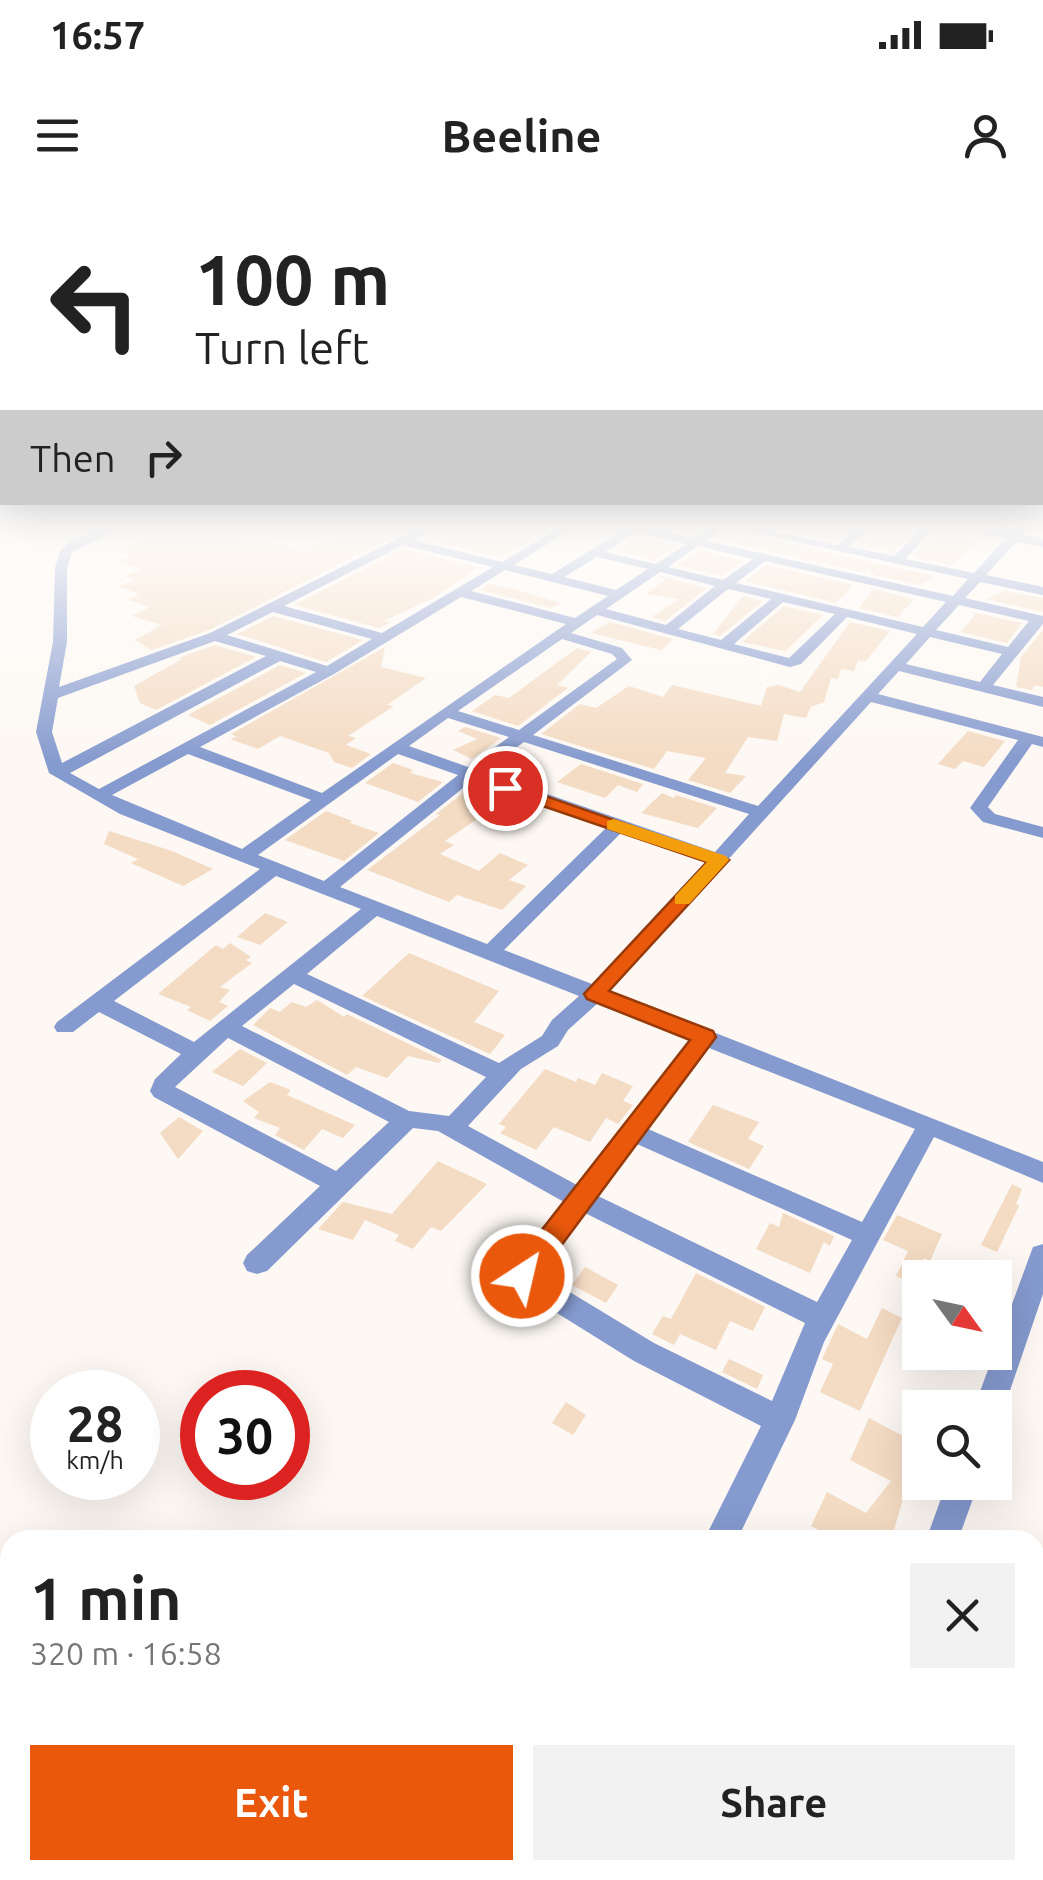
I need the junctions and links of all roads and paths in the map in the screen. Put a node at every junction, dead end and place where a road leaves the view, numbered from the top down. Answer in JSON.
{"nodes":[{"id":1,"x":59,"y":606,"type":"edge"},
{"id":2,"x":434,"y":606,"type":"edge"},
{"id":3,"x":513,"y":606,"type":"edge"},
{"id":4,"x":603,"y":606,"type":"edge"},
{"id":5,"x":697,"y":606,"type":"edge"},
{"id":6,"x":770,"y":606,"type":"edge"},
{"id":7,"x":828,"y":606,"type":"edge"},
{"id":8,"x":953,"y":606,"type":"edge"},
{"id":9,"x":978,"y":606,"type":"edge"},
{"id":10,"x":272,"y":607,"type":"joint"},
{"id":11,"x":846,"y":610,"type":"junction"},
{"id":12,"x":596,"y":611,"type":"junction"},
{"id":13,"x":1041,"y":620,"type":"edge"},
{"id":14,"x":578,"y":623,"type":"junction"},
{"id":15,"x":668,"y":630,"type":"junction"},
{"id":16,"x":930,"y":632,"type":"junction"},
{"id":17,"x":562,"y":635,"type":"junction"},
{"id":18,"x":215,"y":636,"type":"junction"},
{"id":19,"x":384,"y":638,"type":"junction"},
{"id":20,"x":724,"y":645,"type":"junction"},
{"id":21,"x":1010,"y":652,"type":"junction"},
{"id":22,"x":278,"y":656,"type":"junction"},
{"id":23,"x":898,"y":666,"type":"junction"},
{"id":24,"x":329,"y":671,"type":"junction"},
{"id":25,"x":984,"y":687,"type":"junction"},
{"id":26,"x":53,"y":695,"type":"junction"},
{"id":27,"x":870,"y":696,"type":"junction"},
{"id":28,"x":1043,"y":702,"type":"edge"},
{"id":29,"x":446,"y":712,"type":"junction"},
{"id":30,"x":522,"y":736,"type":"junction"},
{"id":31,"x":1036,"y":740,"type":"edge"},
{"id":32,"x":396,"y":748,"type":"junction"},
{"id":33,"x":190,"y":749,"type":"junction"},
{"id":34,"x":57,"y":774,"type":"junction"},
{"id":35,"x":468,"y":775,"type":"junction"},
{"id":36,"x":98,"y":796,"type":"junction"},
{"id":37,"x":324,"y":799,"type":"junction"},
{"id":38,"x":763,"y":812,"type":"junction"},
{"id":39,"x":618,"y":826,"type":"junction"},
{"id":40,"x":1043,"y":833,"type":"edge"},
{"id":41,"x":244,"y":856,"type":"junction"},
{"id":42,"x":720,"y":860,"type":"junction"},
{"id":43,"x":275,"y":867,"type":"junction"},
{"id":44,"x":328,"y":887,"type":"junction"},
{"id":45,"x":376,"y":907,"type":"junction"},
{"id":46,"x":489,"y":954,"type":"junction"},
{"id":47,"x":292,"y":975,"type":"junction"},
{"id":48,"x":595,"y":994,"type":"junction"},
{"id":49,"x":98,"y":1002,"type":"junction"},
{"id":50,"x":65,"y":1026,"type":"dead end"},
{"id":51,"x":226,"y":1027,"type":"junction"},
{"id":52,"x":705,"y":1037,"type":"junction"},
{"id":53,"x":196,"y":1052,"type":"junction"},
{"id":54,"x":502,"y":1074,"type":"junction"},
{"id":55,"x":406,"y":1120,"type":"junction"},
{"id":56,"x":929,"y":1125,"type":"junction"},
{"id":57,"x":452,"y":1128,"type":"junction"},
{"id":58,"x":632,"y":1132,"type":"junction"},
{"id":59,"x":1043,"y":1173,"type":"edge"},
{"id":60,"x":338,"y":1184,"type":"junction"},
{"id":61,"x":580,"y":1199,"type":"junction"},
{"id":62,"x":868,"y":1236,"type":"junction"},
{"id":63,"x":1043,"y":1255,"type":"edge"},
{"id":64,"x":258,"y":1263,"type":"dead end"},
{"id":65,"x":824,"y":1319,"type":"junction"},
{"id":66,"x":995,"y":1390,"type":"edge"},
{"id":67,"x":780,"y":1420,"type":"junction"},
{"id":68,"x":956,"y":1500,"type":"edge"},
{"id":69,"x":725,"y":1530,"type":"edge"},
{"id":70,"x":946,"y":1530,"type":"edge"}],
"edges":[{"from":1,"to":26,"type":"street"},
{"from":2,"to":19,"type":"street"},
{"from":3,"to":14,"type":"street"},
{"from":4,"to":12,"type":"street"},
{"from":5,"to":15,"type":"street"},
{"from":6,"to":20,"type":"street"},
{"from":7,"to":11,"type":"street"},
{"from":8,"to":16,"type":"street"},
{"from":9,"to":13,"type":"street"},
{"from":10,"to":18,"type":"street"},
{"from":10,"to":19,"type":"street"},
{"from":11,"to":16,"type":"street"},
{"from":11,"to":20,"type":"street"},
{"from":12,"to":14,"type":"street"},
{"from":12,"to":15,"type":"street"},
{"from":13,"to":21,"type":"street"},
{"from":14,"to":17,"type":"street"},
{"from":15,"to":20,"type":"street"},
{"from":16,"to":21,"type":"street"},
{"from":16,"to":23,"type":"street"},
{"from":17,"to":29,"type":"street"},
{"from":17,"to":30,"type":"street"},
{"from":18,"to":22,"type":"street"},
{"from":18,"to":26,"type":"street"},
{"from":19,"to":24,"type":"street"},
{"from":21,"to":25,"type":"street"},
{"from":22,"to":24,"type":"street"},
{"from":22,"to":34,"type":"street"},
{"from":23,"to":25,"type":"street"},
{"from":23,"to":27,"type":"street"},
{"from":24,"to":33,"type":"street"},
{"from":25,"to":28,"type":"street"},
{"from":26,"to":34,"type":"street"},
{"from":27,"to":31,"type":"street"},
{"from":27,"to":38,"type":"street"},
{"from":29,"to":30,"type":"street"},
{"from":29,"to":32,"type":"street"},
{"from":30,"to":35,"type":"street"},
{"from":30,"to":38,"type":"street"},
{"from":31,"to":40,"type":"street"},
{"from":32,"to":35,"type":"street"},
{"from":32,"to":37,"type":"street"},
{"from":33,"to":36,"type":"street"},
{"from":33,"to":37,"type":"street"},
{"from":34,"to":36,"type":"street"},
{"from":35,"to":39,"type":"street"},
{"from":35,"to":44,"type":"street"},
{"from":36,"to":41,"type":"street"},
{"from":37,"to":41,"type":"street"},
{"from":38,"to":42,"type":"street"},
{"from":39,"to":42,"type":"street"},
{"from":39,"to":46,"type":"street"},
{"from":41,"to":43,"type":"street"},
{"from":42,"to":48,"type":"street"},
{"from":43,"to":44,"type":"street"},
{"from":43,"to":49,"type":"street"},
{"from":44,"to":45,"type":"street"},
{"from":45,"to":46,"type":"street"},
{"from":45,"to":47,"type":"street"},
{"from":46,"to":48,"type":"street"},
{"from":47,"to":51,"type":"street"},
{"from":47,"to":54,"type":"street"},
{"from":48,"to":52,"type":"street"},
{"from":48,"to":54,"type":"street"},
{"from":49,"to":50,"type":"street"},
{"from":49,"to":53,"type":"street"},
{"from":51,"to":53,"type":"street"},
{"from":51,"to":55,"type":"street"},
{"from":52,"to":56,"type":"street"},
{"from":52,"to":58,"type":"street"},
{"from":53,"to":60,"type":"street"},
{"from":54,"to":57,"type":"street"},
{"from":55,"to":57,"type":"street"},
{"from":55,"to":60,"type":"street"},
{"from":56,"to":59,"type":"street"},
{"from":56,"to":62,"type":"street"},
{"from":57,"to":61,"type":"street"},
{"from":58,"to":61,"type":"street"},
{"from":58,"to":62,"type":"street"},
{"from":60,"to":64,"type":"street"},
{"from":61,"to":65,"type":"street"},
{"from":61,"to":67,"type":"street"},
{"from":62,"to":65,"type":"street"},
{"from":63,"to":66,"type":"street"},
{"from":65,"to":67,"type":"street"},
{"from":67,"to":69,"type":"street"},
{"from":68,"to":70,"type":"street"}]}
